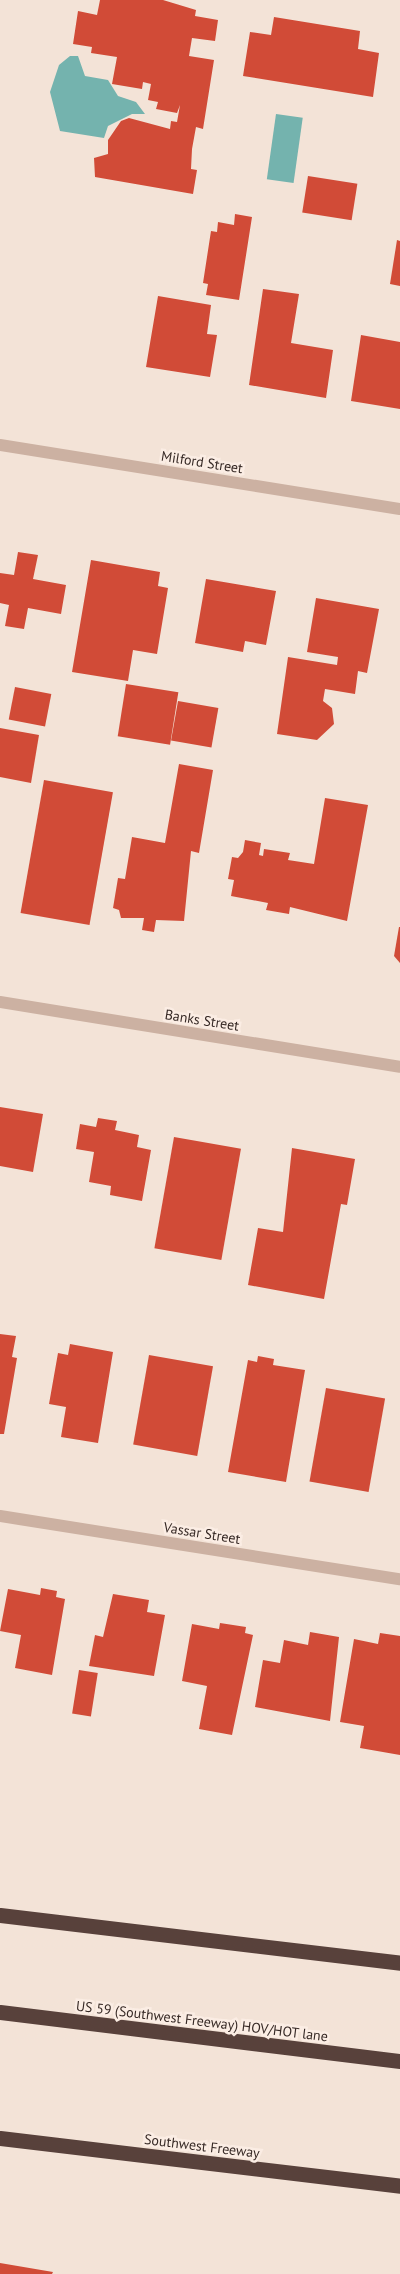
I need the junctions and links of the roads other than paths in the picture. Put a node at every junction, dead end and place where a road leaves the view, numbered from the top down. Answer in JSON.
{"nodes":[{"id":1,"x":0,"y":445,"type":"edge"},
{"id":2,"x":400,"y":509,"type":"edge"},
{"id":3,"x":0,"y":1002,"type":"edge"},
{"id":4,"x":400,"y":1067,"type":"edge"},
{"id":5,"x":0,"y":1516,"type":"edge"},
{"id":6,"x":400,"y":1579,"type":"edge"},
{"id":7,"x":0,"y":1915,"type":"edge"},
{"id":8,"x":400,"y":1962,"type":"edge"},
{"id":9,"x":0,"y":2012,"type":"edge"},
{"id":10,"x":400,"y":2061,"type":"edge"},
{"id":11,"x":0,"y":2138,"type":"edge"},
{"id":12,"x":400,"y":2186,"type":"edge"}],
"edges":[{"from":1,"to":2,"type":"street","name":"Milford Street"},
{"from":3,"to":4,"type":"street","name":"Banks Street"},
{"from":5,"to":6,"type":"street","name":"Vassar Street"},
{"from":7,"to":8,"type":"highway"},
{"from":9,"to":10,"type":"highway","name":"US 59 (Southwest Freeway) HOV/HOT lane"},
{"from":11,"to":12,"type":"highway","name":"Southwest Freeway"}]}
